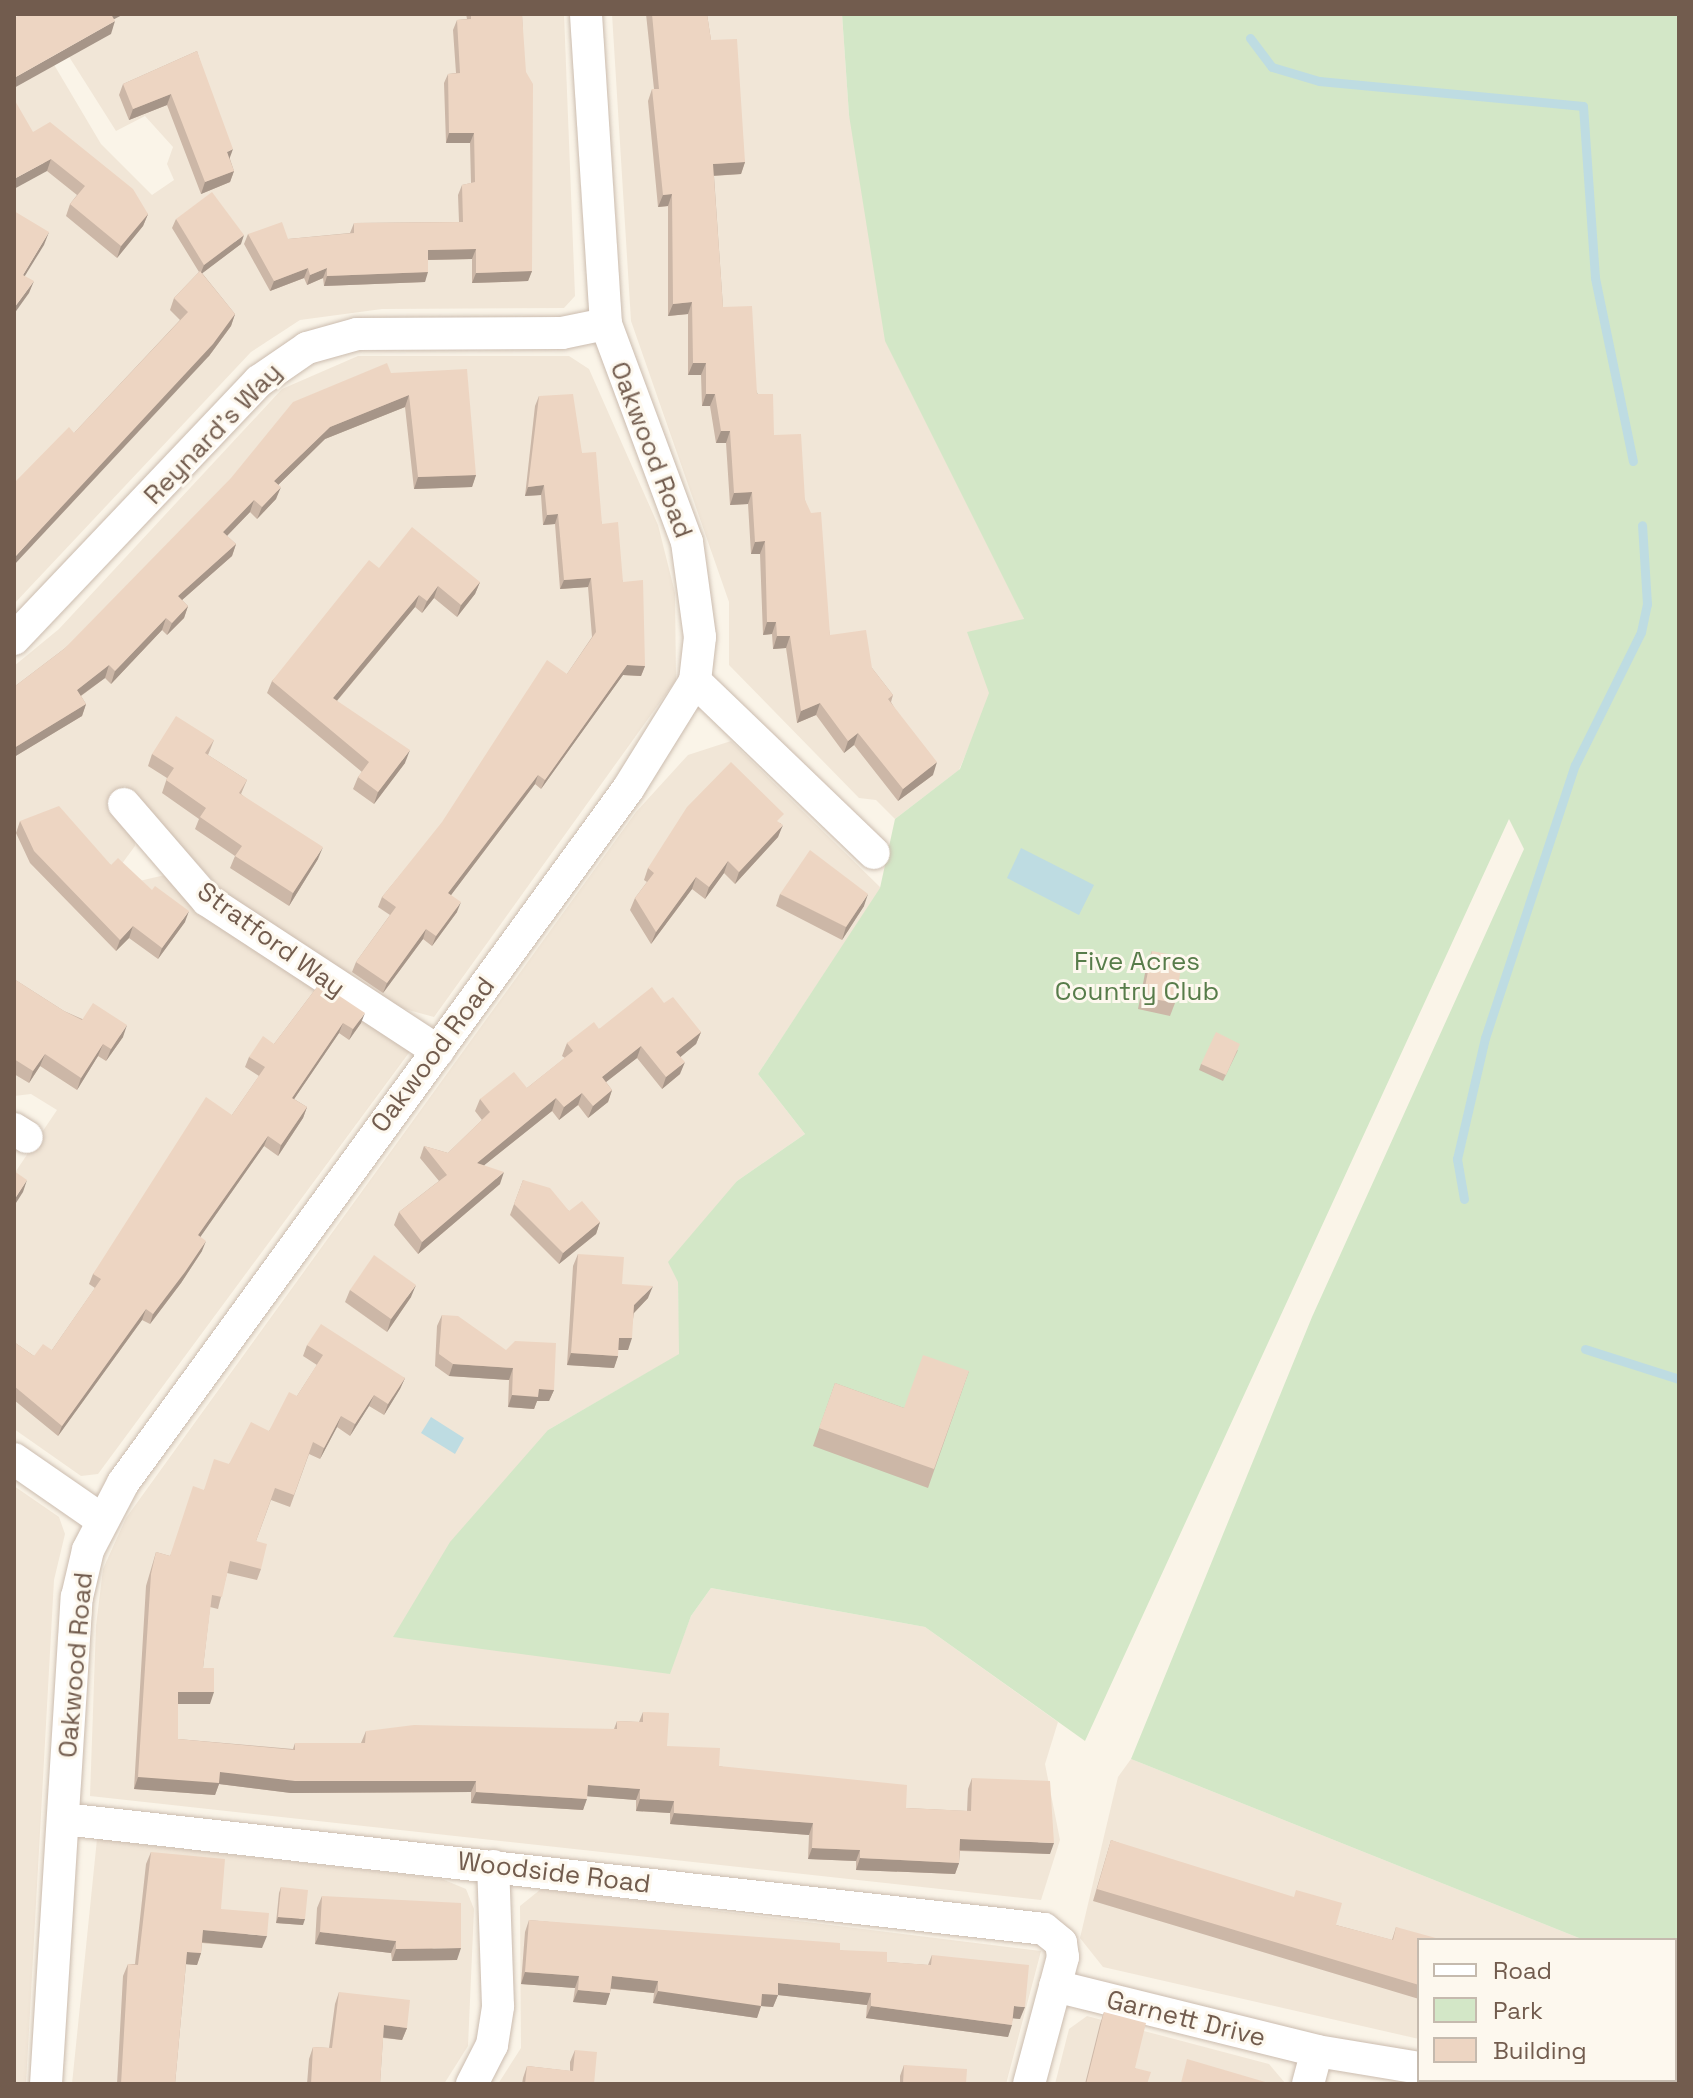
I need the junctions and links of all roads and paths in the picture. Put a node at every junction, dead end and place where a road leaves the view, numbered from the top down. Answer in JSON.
{"nodes":[{"id":1,"x":586,"y":14,"type":"edge"},
{"id":2,"x":606,"y":324,"type":"junction"},
{"id":3,"x":14,"y":639,"type":"edge"},
{"id":4,"x":695,"y":681,"type":"junction"},
{"id":5,"x":124,"y":804,"type":"dead end"},
{"id":6,"x":874,"y":853,"type":"dead end"},
{"id":7,"x":438,"y":1051,"type":"junction"},
{"id":8,"x":14,"y":1459,"type":"edge"},
{"id":9,"x":102,"y":1520,"type":"junction"},
{"id":10,"x":64,"y":1819,"type":"junction"},
{"id":11,"x":493,"y":1866,"type":"junction"},
{"id":12,"x":1055,"y":1986,"type":"junction"},
{"id":13,"x":1317,"y":2051,"type":"junction"},
{"id":14,"x":1414,"y":2067,"type":"dead end"},
{"id":15,"x":46,"y":2084,"type":"edge"},
{"id":16,"x":472,"y":2084,"type":"edge"},
{"id":17,"x":1029,"y":2084,"type":"edge"},
{"id":18,"x":1308,"y":2084,"type":"edge"}],
"edges":[{"from":1,"to":2,"type":"street","name":"Oakwood Road"},
{"from":2,"to":3,"type":"street","name":"Reynard's Way"},
{"from":2,"to":4,"type":"street","name":"Oakwood Road"},
{"from":4,"to":6,"type":"street"},
{"from":4,"to":7,"type":"street","name":"Oakwood Road"},
{"from":5,"to":7,"type":"street","name":"Stratford Way"},
{"from":7,"to":9,"type":"street","name":"Oakwood Road"},
{"from":8,"to":9,"type":"street"},
{"from":9,"to":10,"type":"street","name":"Oakwood Road"},
{"from":10,"to":11,"type":"street","name":"Woodside Road"},
{"from":10,"to":15,"type":"street","name":"Oakwood Road"},
{"from":11,"to":12,"type":"street","name":"Woodside Road"},
{"from":11,"to":16,"type":"street"},
{"from":12,"to":13,"type":"street","name":"Garnett Drive"},
{"from":12,"to":17,"type":"street"},
{"from":13,"to":14,"type":"street","name":"Garnett Drive"},
{"from":13,"to":18,"type":"street"}]}
